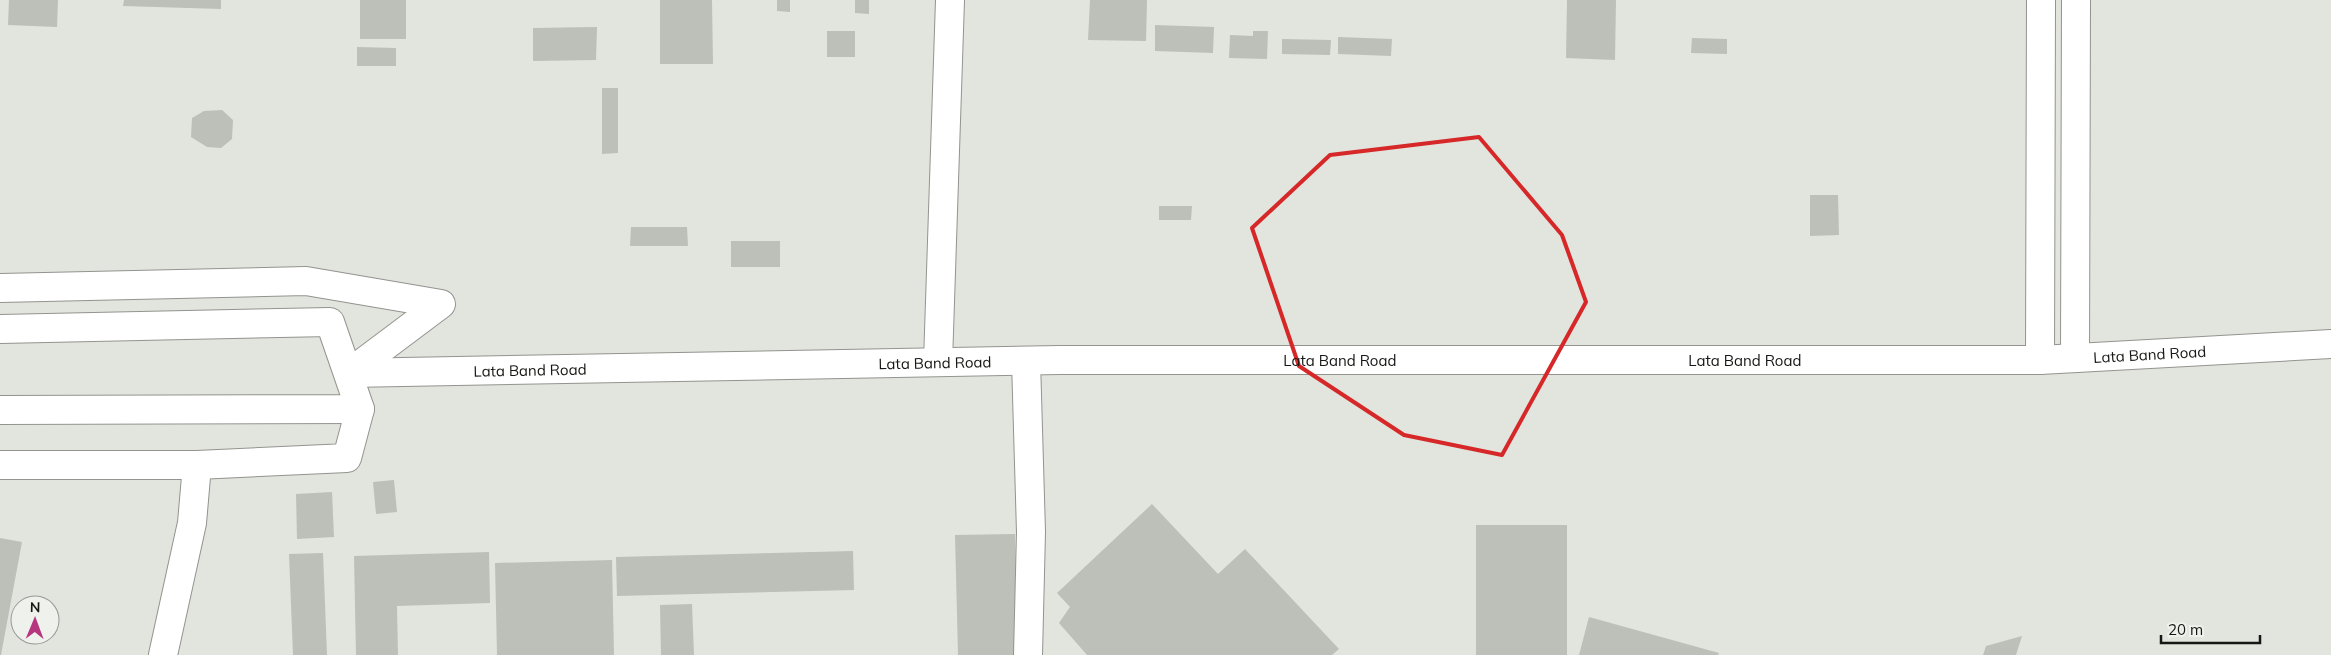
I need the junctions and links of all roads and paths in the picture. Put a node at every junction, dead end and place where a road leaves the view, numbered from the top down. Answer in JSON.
{"nodes":[{"id":1,"x":950,"y":0,"type":"edge"},
{"id":2,"x":2041,"y":0,"type":"edge"},
{"id":3,"x":2076,"y":0,"type":"edge"},
{"id":4,"x":0,"y":288,"type":"edge"},
{"id":5,"x":0,"y":329,"type":"edge"},
{"id":6,"x":2331,"y":344,"type":"edge"},
{"id":7,"x":2074,"y":358,"type":"junction"},
{"id":8,"x":2040,"y":360,"type":"junction"},
{"id":9,"x":1026,"y":361,"type":"junction"},
{"id":10,"x":938,"y":362,"type":"junction"},
{"id":11,"x":349,"y":373,"type":"junction"},
{"id":12,"x":360,"y":409,"type":"junction"},
{"id":13,"x":0,"y":410,"type":"edge"},
{"id":14,"x":0,"y":465,"type":"edge"},
{"id":15,"x":197,"y":465,"type":"junction"},
{"id":16,"x":163,"y":655,"type":"edge"},
{"id":17,"x":1028,"y":655,"type":"edge"}],
"edges":[{"from":1,"to":10,"type":"main road"},
{"from":2,"to":8,"type":"main road"},
{"from":3,"to":7,"type":"main road"},
{"from":4,"to":11,"type":"main road"},
{"from":5,"to":11,"type":"main road"},
{"from":6,"to":7,"type":"main road","name":"Lata Band Road"},
{"from":7,"to":8,"type":"main road","name":"Lata Band Road"},
{"from":8,"to":9,"type":"main road","name":"Lata Band Road"},
{"from":9,"to":10,"type":"main road","name":"Lata Band Road"},
{"from":9,"to":17,"type":"main road"},
{"from":10,"to":11,"type":"main road","name":"Lata Band Road"},
{"from":11,"to":12,"type":"main road"},
{"from":12,"to":13,"type":"main road"},
{"from":12,"to":15,"type":"main road"},
{"from":14,"to":15,"type":"main road"},
{"from":15,"to":16,"type":"main road"}]}
